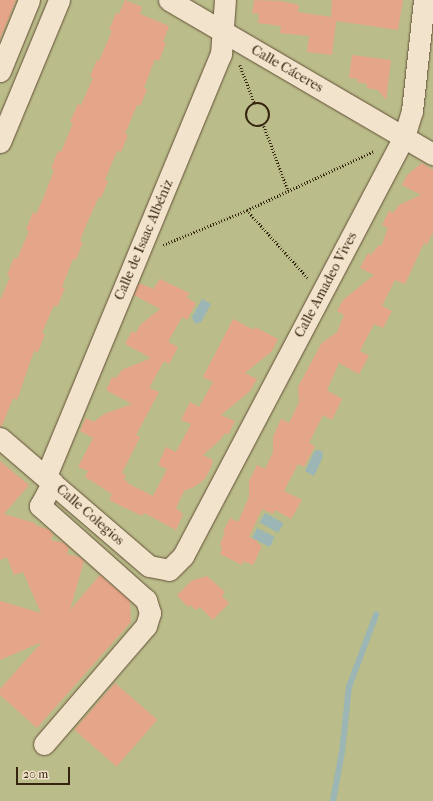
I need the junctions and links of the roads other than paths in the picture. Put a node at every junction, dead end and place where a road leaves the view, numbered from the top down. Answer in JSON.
{"nodes":[{"id":1,"x":29,"y":0,"type":"edge"},
{"id":2,"x":59,"y":0,"type":"edge"},
{"id":3,"x":169,"y":0,"type":"edge"},
{"id":4,"x":225,"y":0,"type":"edge"},
{"id":5,"x":424,"y":0,"type":"edge"},
{"id":6,"x":222,"y":31,"type":"junction"},
{"id":7,"x":0,"y":71,"type":"edge"},
{"id":8,"x":0,"y":142,"type":"edge"},
{"id":9,"x":400,"y":145,"type":"junction"},
{"id":10,"x":433,"y":154,"type":"edge"},
{"id":11,"x":0,"y":438,"type":"edge"},
{"id":12,"x":50,"y":479,"type":"junction"},
{"id":13,"x":183,"y":556,"type":"joint"},
{"id":14,"x":44,"y":744,"type":"dead end"}],
"edges":[{"from":1,"to":7,"type":"street"},
{"from":2,"to":8,"type":"street"},
{"from":3,"to":6,"type":"street","name":"Calle Cáceres"},
{"from":4,"to":6,"type":"street","name":"Calle de Isaac Albéniz"},
{"from":5,"to":9,"type":"street","name":"Calle Amadeo Vives"},
{"from":6,"to":9,"type":"street","name":"Calle Cáceres"},
{"from":6,"to":12,"type":"street","name":"Calle de Isaac Albéniz"},
{"from":9,"to":10,"type":"street","name":"Calle Cáceres"},
{"from":9,"to":13,"type":"street","name":"Calle Amadeo Vives"},
{"from":11,"to":12,"type":"street","name":"Calle Colegios"},
{"from":12,"to":13,"type":"street","name":"Calle Colegios"},
{"from":12,"to":14,"type":"street","name":"Calle de Isaac Albéniz"}]}
